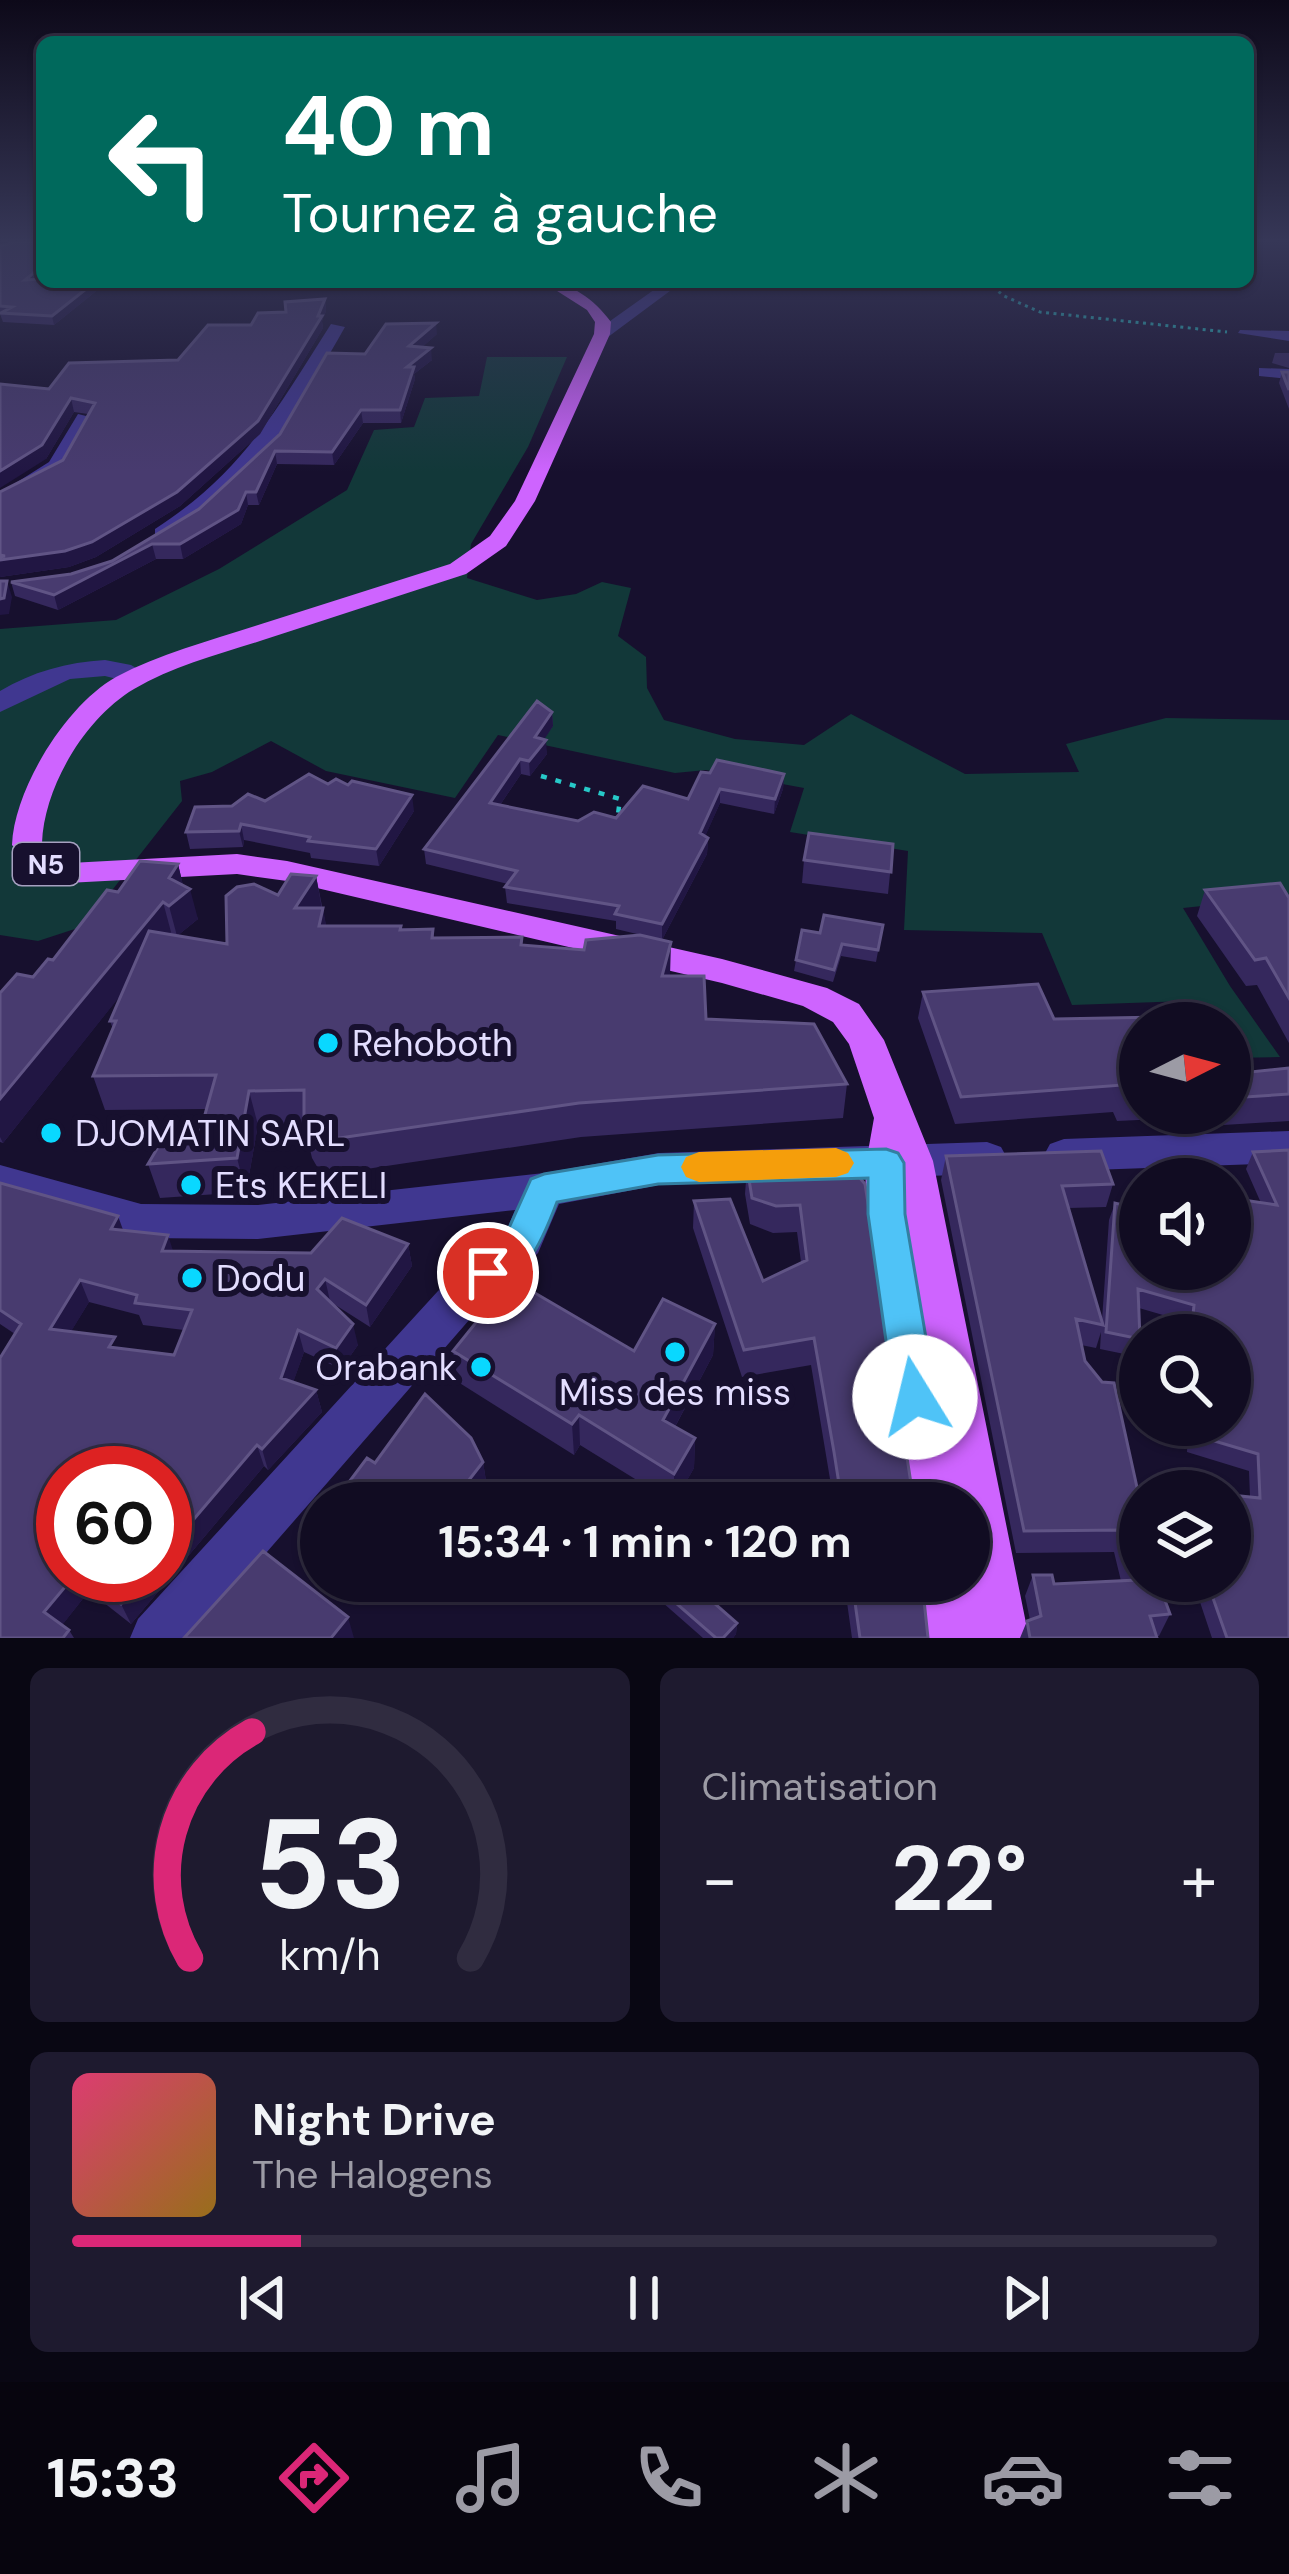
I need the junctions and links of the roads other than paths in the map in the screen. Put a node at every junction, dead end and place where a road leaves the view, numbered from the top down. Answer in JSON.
{"nodes":[{"id":1,"x":600,"y":318,"type":"edge"},
{"id":2,"x":624,"y":318,"type":"edge"},
{"id":3,"x":337,"y":327,"type":"dead end"},
{"id":4,"x":1246,"y":333,"type":"road end"},
{"id":5,"x":602,"y":334,"type":"junction"},
{"id":6,"x":1289,"y":336,"type":"edge"},
{"id":7,"x":1264,"y":372,"type":"dead end"},
{"id":8,"x":1289,"y":374,"type":"edge"},
{"id":9,"x":85,"y":418,"type":"edge"},
{"id":10,"x":0,"y":502,"type":"edge"},
{"id":11,"x":138,"y":549,"type":"edge"},
{"id":12,"x":137,"y":676,"type":"junction"},
{"id":13,"x":0,"y":704,"type":"edge"},
{"id":14,"x":897,"y":1147,"type":"junction"},
{"id":15,"x":1289,"y":1147,"type":"edge"},
{"id":16,"x":0,"y":1181,"type":"edge"},
{"id":17,"x":544,"y":1190,"type":"junction"},
{"id":18,"x":930,"y":1482,"type":"edge"},
{"id":19,"x":949,"y":1602,"type":"edge"},
{"id":20,"x":157,"y":1638,"type":"edge"},
{"id":21,"x":955,"y":1638,"type":"edge"},
{"id":22,"x":1002,"y":1638,"type":"edge"}],
"edges":[{"from":1,"to":5,"type":"main road"},
{"from":2,"to":5,"type":"street"},
{"from":3,"to":11,"type":"street"},
{"from":4,"to":6,"type":"street"},
{"from":5,"to":12,"type":"main road","number":"N5"},
{"from":7,"to":8,"type":"street"},
{"from":9,"to":10,"type":"street"},
{"from":12,"to":13,"type":"street"},
{"from":12,"to":14,"type":"main road","number":"N5"},
{"from":14,"to":15,"type":"street"},
{"from":14,"to":17,"type":"street"},
{"from":14,"to":18,"type":"main road","number":"N5"},
{"from":14,"to":22,"type":"main road","number":"N5"},
{"from":16,"to":17,"type":"street"},
{"from":17,"to":20,"type":"street"},
{"from":19,"to":21,"type":"main road"}]}
